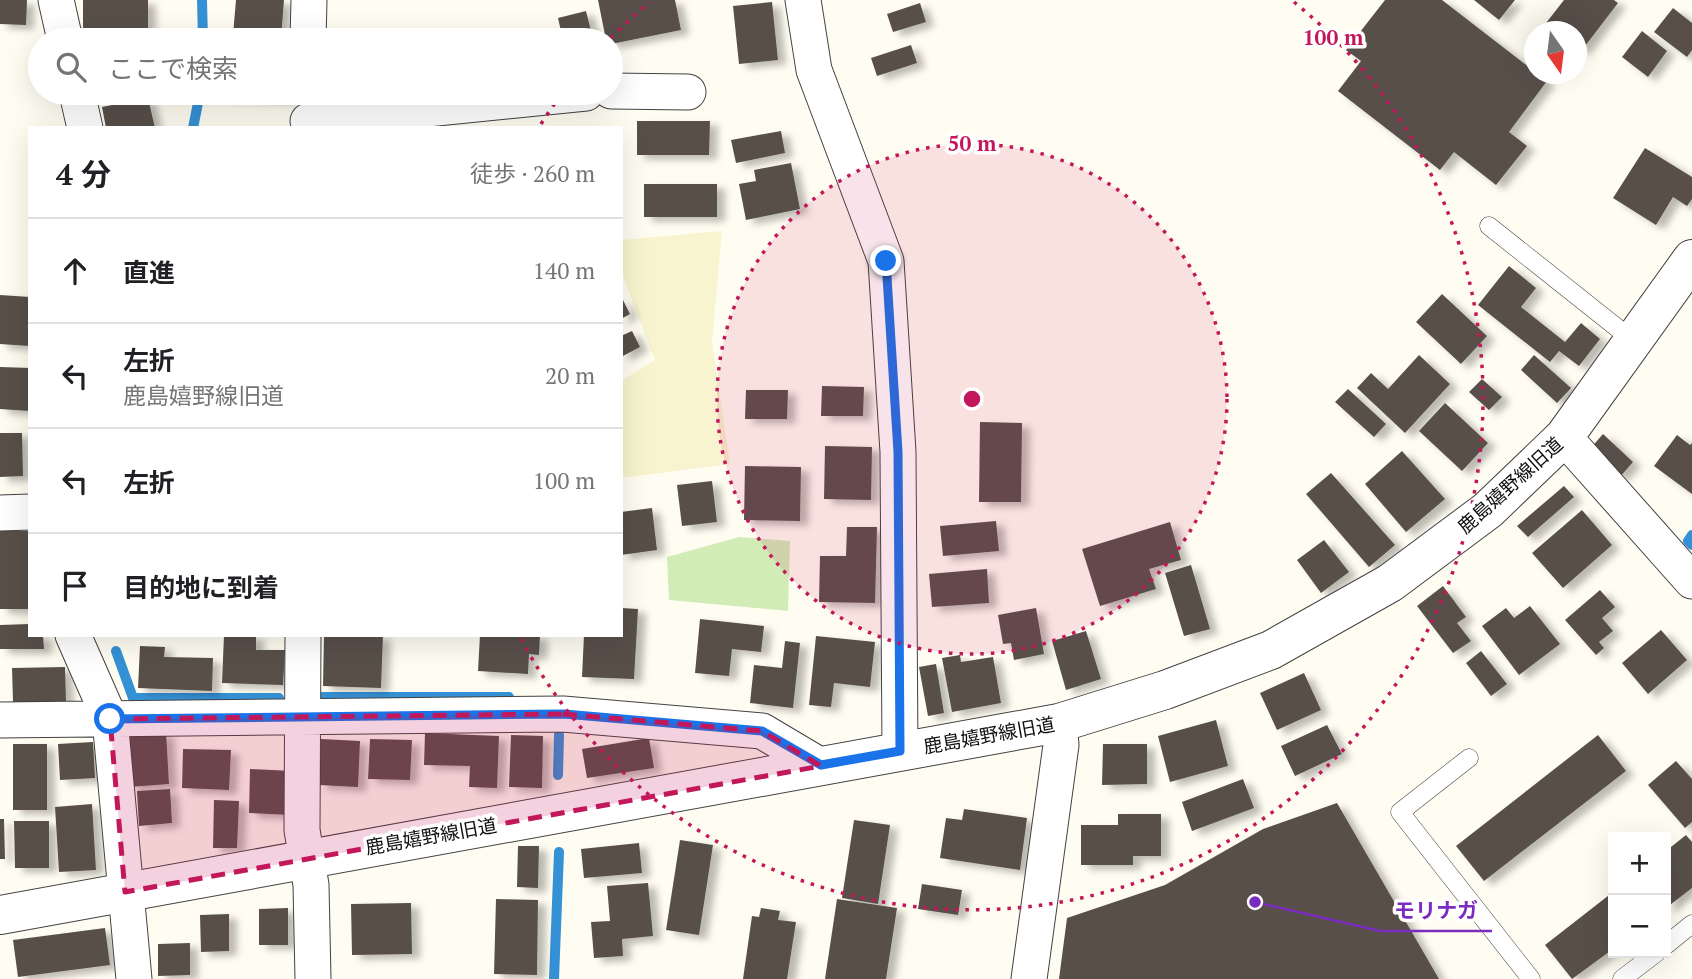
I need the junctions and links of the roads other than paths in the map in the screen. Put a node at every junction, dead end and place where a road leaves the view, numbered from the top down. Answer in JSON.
{"nodes":[{"id":1,"x":56,"y":0,"type":"edge"},
{"id":2,"x":309,"y":0,"type":"edge"},
{"id":3,"x":803,"y":0,"type":"edge"},
{"id":4,"x":62,"y":28,"type":"edge"},
{"id":5,"x":308,"y":28,"type":"edge"},
{"id":6,"x":623,"y":91,"type":"edge"},
{"id":7,"x":688,"y":92,"type":"dead end"},
{"id":8,"x":80,"y":105,"type":"edge"},
{"id":9,"x":427,"y":105,"type":"edge"},
{"id":10,"x":308,"y":114,"type":"edge"},
{"id":11,"x":85,"y":126,"type":"edge"},
{"id":12,"x":1489,"y":226,"type":"dead end"},
{"id":13,"x":1692,"y":259,"type":"edge"},
{"id":14,"x":1635,"y":342,"type":"junction"},
{"id":15,"x":1564,"y":437,"type":"junction"},
{"id":16,"x":28,"y":512,"type":"edge"},
{"id":17,"x":0,"y":513,"type":"edge"},
{"id":18,"x":1692,"y":581,"type":"edge"},
{"id":19,"x":74,"y":637,"type":"edge"},
{"id":20,"x":303,"y":637,"type":"edge"},
{"id":21,"x":302,"y":717,"type":"junction"},
{"id":22,"x":110,"y":719,"type":"junction"},
{"id":23,"x":0,"y":720,"type":"edge"},
{"id":24,"x":1059,"y":723,"type":"junction"},
{"id":25,"x":900,"y":751,"type":"junction"},
{"id":26,"x":1469,"y":758,"type":"dead end"},
{"id":27,"x":821,"y":765,"type":"junction"},
{"id":28,"x":307,"y":859,"type":"junction"},
{"id":29,"x":125,"y":892,"type":"junction"},
{"id":30,"x":0,"y":915,"type":"edge"},
{"id":31,"x":1692,"y":924,"type":"edge"},
{"id":32,"x":1671,"y":941,"type":"edge"},
{"id":33,"x":1649,"y":958,"type":"edge"},
{"id":34,"x":134,"y":979,"type":"edge"},
{"id":35,"x":313,"y":979,"type":"edge"},
{"id":36,"x":1029,"y":979,"type":"edge"},
{"id":37,"x":1531,"y":979,"type":"edge"},
{"id":38,"x":1622,"y":979,"type":"edge"}],
"edges":[{"from":1,"to":4,"type":"street"},
{"from":2,"to":5,"type":"street"},
{"from":3,"to":25,"type":"street"},
{"from":6,"to":7,"type":"street"},
{"from":8,"to":11,"type":"street"},
{"from":9,"to":10,"type":"street"},
{"from":12,"to":14,"type":"lane"},
{"from":13,"to":14,"type":"street","name":"鹿島嬉野線旧道"},
{"from":14,"to":15,"type":"street","name":"鹿島嬉野線旧道"},
{"from":15,"to":18,"type":"street"},
{"from":15,"to":24,"type":"street","name":"鹿島嬉野線旧道"},
{"from":16,"to":17,"type":"street"},
{"from":19,"to":22,"type":"street"},
{"from":20,"to":21,"type":"street"},
{"from":21,"to":22,"type":"street"},
{"from":21,"to":27,"type":"street"},
{"from":21,"to":28,"type":"street"},
{"from":22,"to":23,"type":"street"},
{"from":22,"to":29,"type":"street"},
{"from":24,"to":25,"type":"street","name":"鹿島嬉野線旧道"},
{"from":24,"to":36,"type":"street"},
{"from":25,"to":27,"type":"street","name":"鹿島嬉野線旧道"},
{"from":26,"to":37,"type":"lane"},
{"from":27,"to":28,"type":"street","name":"鹿島嬉野線旧道"},
{"from":28,"to":29,"type":"street","name":"鹿島嬉野線旧道"},
{"from":28,"to":35,"type":"street"},
{"from":29,"to":30,"type":"street","name":"鹿島嬉野線旧道"},
{"from":29,"to":34,"type":"street"},
{"from":31,"to":32,"type":"lane"},
{"from":33,"to":38,"type":"lane"}]}
